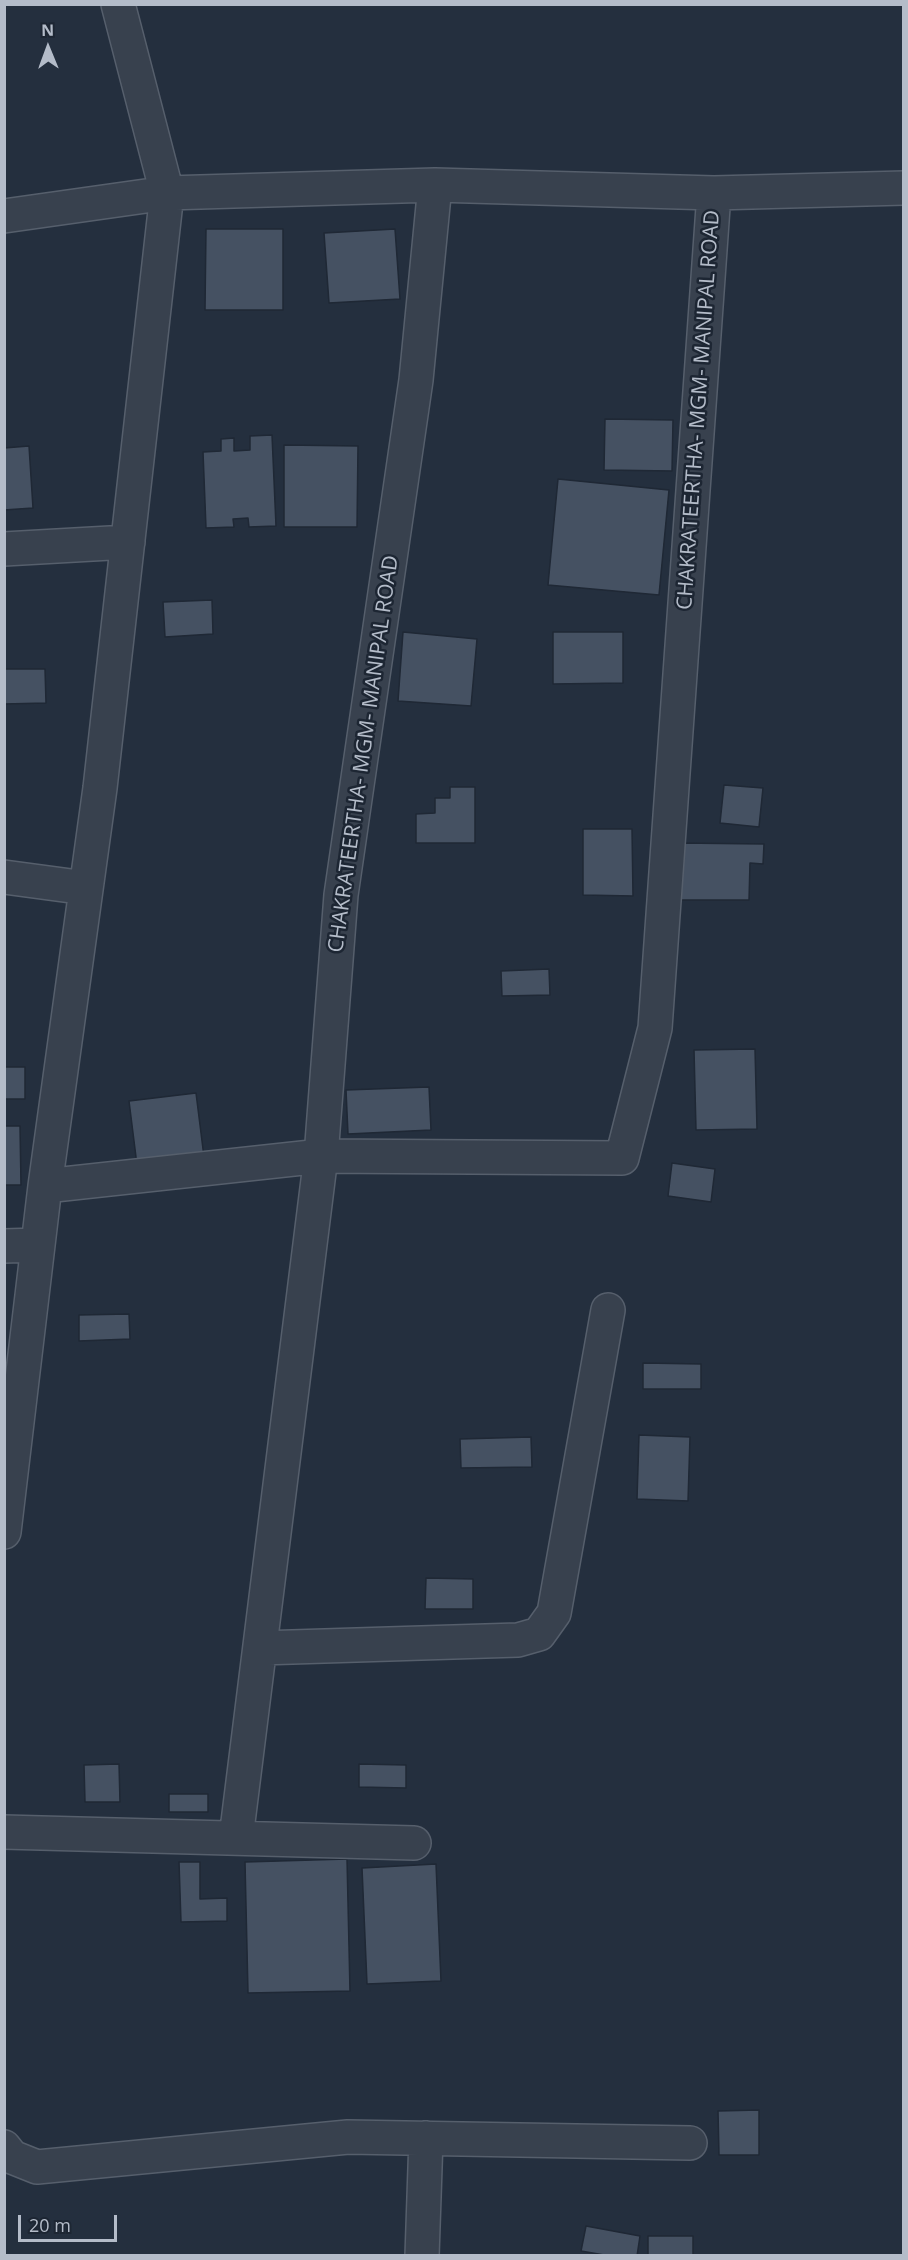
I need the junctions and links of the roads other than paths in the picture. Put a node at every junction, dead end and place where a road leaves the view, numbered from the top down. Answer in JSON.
{"nodes":[{"id":1,"x":118,"y":4,"type":"edge"},
{"id":2,"x":435,"y":185,"type":"junction"},
{"id":3,"x":903,"y":188,"type":"edge"},
{"id":4,"x":167,"y":193,"type":"junction"},
{"id":5,"x":714,"y":193,"type":"junction"},
{"id":6,"x":4,"y":216,"type":"edge"},
{"id":7,"x":128,"y":542,"type":"junction"},
{"id":8,"x":4,"y":549,"type":"edge"},
{"id":9,"x":4,"y":877,"type":"edge"},
{"id":10,"x":86,"y":888,"type":"junction"},
{"id":11,"x":321,"y":1156,"type":"junction"},
{"id":12,"x":45,"y":1186,"type":"junction"},
{"id":13,"x":38,"y":1245,"type":"junction"},
{"id":14,"x":4,"y":1246,"type":"edge"},
{"id":15,"x":608,"y":1310,"type":"dead end"},
{"id":16,"x":4,"y":1532,"type":"edge"},
{"id":17,"x":260,"y":1648,"type":"junction"},
{"id":18,"x":4,"y":1832,"type":"edge"},
{"id":19,"x":236,"y":1838,"type":"junction"},
{"id":20,"x":414,"y":1843,"type":"dead end"},
{"id":21,"x":426,"y":2138,"type":"junction"},
{"id":22,"x":690,"y":2143,"type":"dead end"},
{"id":23,"x":4,"y":2147,"type":"edge"},
{"id":24,"x":422,"y":2256,"type":"edge"}],
"edges":[{"from":1,"to":4,"type":"street"},
{"from":2,"to":4,"type":"street"},
{"from":2,"to":5,"type":"street"},
{"from":2,"to":11,"type":"street","name":"CHAKRATEERTHA- MGM- MANIPAL ROAD"},
{"from":3,"to":5,"type":"street","name":"CHAKRATEERTHA- MGM- MANIPAL ROAD"},
{"from":4,"to":6,"type":"street"},
{"from":4,"to":7,"type":"street"},
{"from":5,"to":11,"type":"street","name":"CHAKRATEERTHA- MGM- MANIPAL ROAD"},
{"from":7,"to":8,"type":"street"},
{"from":7,"to":10,"type":"street"},
{"from":9,"to":10,"type":"street"},
{"from":10,"to":12,"type":"street"},
{"from":11,"to":12,"type":"street"},
{"from":11,"to":17,"type":"street"},
{"from":12,"to":13,"type":"street"},
{"from":13,"to":14,"type":"street"},
{"from":13,"to":16,"type":"street"},
{"from":15,"to":17,"type":"street"},
{"from":17,"to":19,"type":"street"},
{"from":18,"to":19,"type":"street"},
{"from":19,"to":20,"type":"street"},
{"from":21,"to":22,"type":"street"},
{"from":21,"to":23,"type":"street"},
{"from":21,"to":24,"type":"street"}]}
